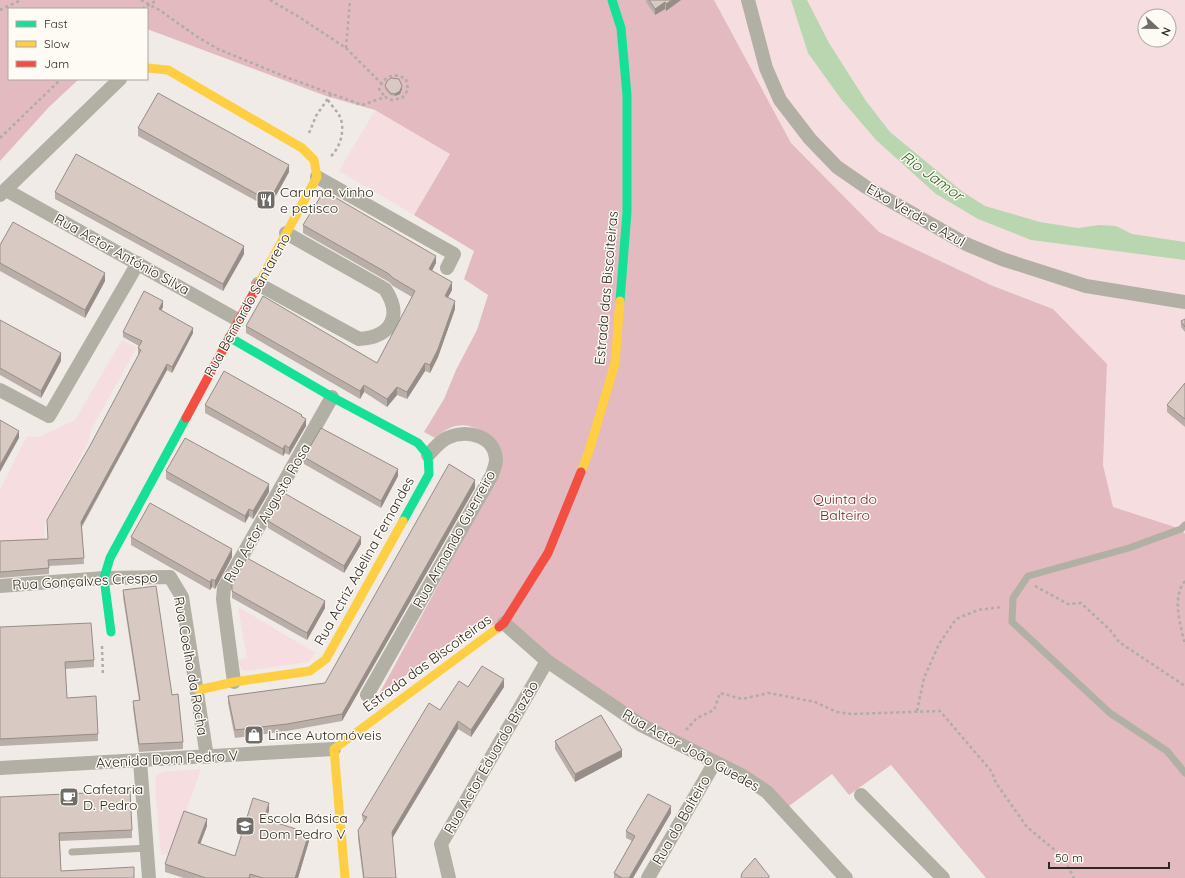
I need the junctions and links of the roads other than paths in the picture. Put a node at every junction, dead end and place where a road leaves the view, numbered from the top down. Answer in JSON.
{"nodes":[{"id":1,"x":612,"y":0,"type":"edge"},
{"id":2,"x":748,"y":0,"type":"edge"},
{"id":3,"x":148,"y":68,"type":"edge"},
{"id":4,"x":119,"y":80,"type":"edge"},
{"id":5,"x":317,"y":172,"type":"junction"},
{"id":6,"x":3,"y":193,"type":"edge"},
{"id":7,"x":286,"y":233,"type":"junction"},
{"id":8,"x":138,"y":263,"type":"junction"},
{"id":9,"x":447,"y":268,"type":"dead end"},
{"id":10,"x":258,"y":284,"type":"junction"},
{"id":11,"x":1185,"y":302,"type":"edge"},
{"id":12,"x":238,"y":320,"type":"junction"},
{"id":13,"x":228,"y":338,"type":"junction"},
{"id":14,"x":0,"y":390,"type":"edge"},
{"id":15,"x":332,"y":397,"type":"junction"},
{"id":16,"x":428,"y":455,"type":"junction"},
{"id":17,"x":1185,"y":525,"type":"edge"},
{"id":18,"x":170,"y":577,"type":"joint"},
{"id":19,"x":104,"y":578,"type":"junction"},
{"id":20,"x":0,"y":586,"type":"edge"},
{"id":21,"x":504,"y":624,"type":"junction"},
{"id":22,"x":111,"y":632,"type":"road end"},
{"id":23,"x":547,"y":661,"type":"junction"},
{"id":24,"x":234,"y":682,"type":"junction"},
{"id":25,"x":198,"y":690,"type":"junction"},
{"id":26,"x":367,"y":695,"type":"dead end"},
{"id":27,"x":334,"y":749,"type":"junction"},
{"id":28,"x":207,"y":757,"type":"junction"},
{"id":29,"x":140,"y":760,"type":"junction"},
{"id":30,"x":715,"y":762,"type":"junction"},
{"id":31,"x":0,"y":768,"type":"edge"},
{"id":32,"x":1185,"y":773,"type":"edge"},
{"id":33,"x":861,"y":795,"type":"dead end"},
{"id":34,"x":148,"y":848,"type":"junction"},
{"id":35,"x":72,"y":852,"type":"dead end"},
{"id":36,"x":149,"y":878,"type":"edge"},
{"id":37,"x":345,"y":878,"type":"edge"},
{"id":38,"x":449,"y":878,"type":"edge"},
{"id":39,"x":648,"y":878,"type":"edge"},
{"id":40,"x":846,"y":878,"type":"edge"},
{"id":41,"x":943,"y":878,"type":"edge"}],
"edges":[{"from":1,"to":21,"type":"street","name":"Estrada das Biscoiteiras"},
{"from":2,"to":11,"type":"street","name":"Eixo Verde e Azul"},
{"from":3,"to":5,"type":"street"},
{"from":4,"to":6,"type":"street"},
{"from":5,"to":7,"type":"street","name":"Rua Bernardo Santareno"},
{"from":5,"to":9,"type":"street"},
{"from":6,"to":8,"type":"street","name":"Rua Actor António Silva"},
{"from":7,"to":10,"type":"street","name":"Rua Bernardo Santareno"},
{"from":7,"to":10,"type":"street"},
{"from":8,"to":12,"type":"street","name":"Rua Actor António Silva"},
{"from":8,"to":14,"type":"street"},
{"from":10,"to":12,"type":"street","name":"Rua Bernardo Santareno"},
{"from":12,"to":13,"type":"street","name":"Rua Bernardo Santareno"},
{"from":13,"to":15,"type":"street"},
{"from":13,"to":19,"type":"street","name":"Rua Bernardo Santareno"},
{"from":15,"to":16,"type":"street"},
{"from":15,"to":24,"type":"street","name":"Rua Actor Augusto Rosa"},
{"from":16,"to":24,"type":"street","name":"Rua Actriz Adelina Fernandes"},
{"from":16,"to":26,"type":"street","name":"Rua Armando Guerreiro"},
{"from":17,"to":32,"type":"lane"},
{"from":18,"to":19,"type":"street","name":"Rua Gonçalves Crespo"},
{"from":18,"to":25,"type":"street","name":"Rua Coelho da Rocha"},
{"from":19,"to":20,"type":"street","name":"Rua Gonçalves Crespo"},
{"from":19,"to":22,"type":"street"},
{"from":21,"to":23,"type":"street","name":"Rua Actor João Guedes"},
{"from":21,"to":27,"type":"street","name":"Estrada das Biscoiteiras"},
{"from":23,"to":30,"type":"street","name":"Rua Actor João Guedes"},
{"from":23,"to":38,"type":"street","name":"Rua Actor Eduardo Brazão"},
{"from":24,"to":25,"type":"street","name":"Rua Actriz Adelina Fernandes"},
{"from":25,"to":28,"type":"street","name":"Rua Coelho da Rocha"},
{"from":27,"to":28,"type":"street","name":"Avenida Dom Pedro V"},
{"from":27,"to":37,"type":"street"},
{"from":28,"to":29,"type":"street","name":"Avenida Dom Pedro V"},
{"from":29,"to":31,"type":"street","name":"Avenida Dom Pedro V"},
{"from":29,"to":34,"type":"street"},
{"from":30,"to":39,"type":"street","name":"Rua do Balteiro"},
{"from":30,"to":40,"type":"street","name":"Rua Actor João Guedes"},
{"from":33,"to":41,"type":"street"},
{"from":34,"to":35,"type":"lane"},
{"from":34,"to":36,"type":"street"}]}
